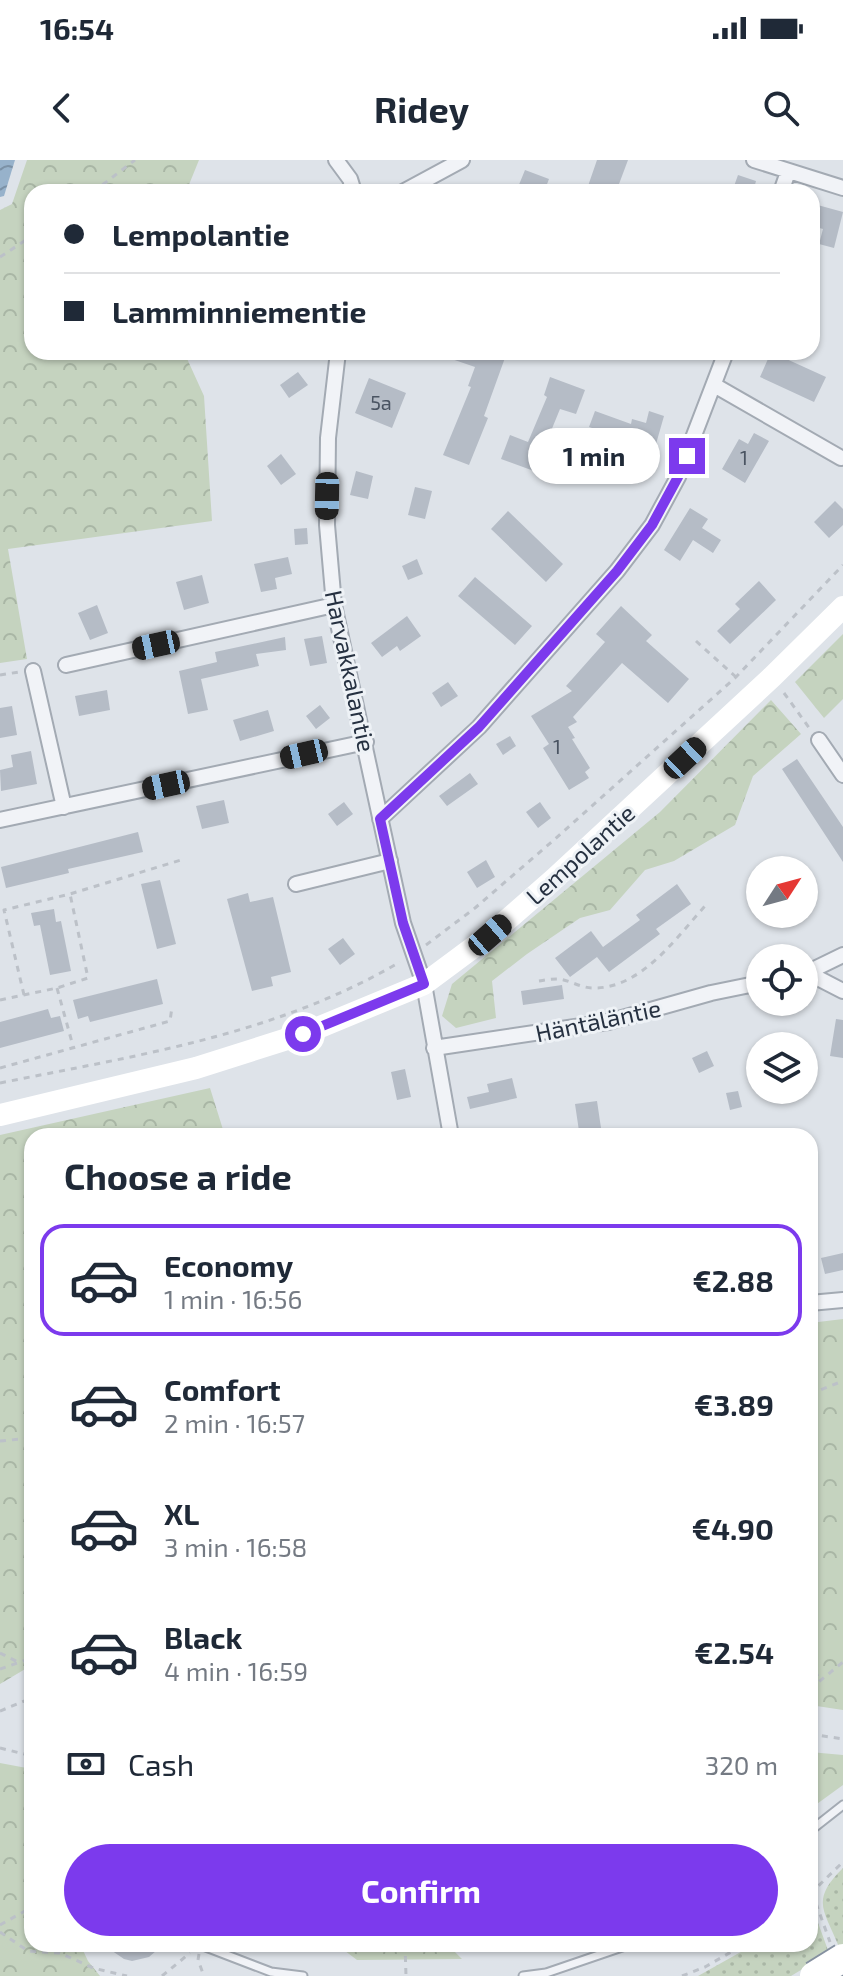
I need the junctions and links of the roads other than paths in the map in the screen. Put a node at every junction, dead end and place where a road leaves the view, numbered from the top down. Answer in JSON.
{"nodes":[{"id":1,"x":336,"y":160,"type":"edge"},
{"id":2,"x":462,"y":160,"type":"edge"},
{"id":3,"x":754,"y":160,"type":"edge"},
{"id":4,"x":788,"y":172,"type":"junction"},
{"id":5,"x":352,"y":184,"type":"edge"},
{"id":6,"x":418,"y":184,"type":"edge"},
{"id":7,"x":784,"y":184,"type":"edge"},
{"id":8,"x":843,"y":188,"type":"edge"},
{"id":9,"x":337,"y":360,"type":"edge"},
{"id":10,"x":723,"y":360,"type":"edge"},
{"id":11,"x":714,"y":385,"type":"junction"},
{"id":12,"x":841,"y":458,"type":"dead end"},
{"id":13,"x":334,"y":605,"type":"junction"},
{"id":14,"x":843,"y":607,"type":"edge"},
{"id":15,"x":66,"y":665,"type":"dead end"},
{"id":16,"x":33,"y":671,"type":"dead end"},
{"id":17,"x":819,"y":740,"type":"road end"},
{"id":18,"x":366,"y":742,"type":"junction"},
{"id":19,"x":843,"y":775,"type":"edge"},
{"id":20,"x":64,"y":807,"type":"junction"},
{"id":21,"x":380,"y":819,"type":"junction"},
{"id":22,"x":0,"y":820,"type":"edge"},
{"id":23,"x":390,"y":861,"type":"junction"},
{"id":24,"x":296,"y":884,"type":"dead end"},
{"id":25,"x":843,"y":955,"type":"edge"},
{"id":26,"x":818,"y":967,"type":"edge"},
{"id":27,"x":818,"y":979,"type":"edge"},
{"id":28,"x":424,"y":984,"type":"junction"},
{"id":29,"x":746,"y":986,"type":"edge"},
{"id":30,"x":843,"y":991,"type":"edge"},
{"id":31,"x":434,"y":1048,"type":"junction"},
{"id":32,"x":0,"y":1115,"type":"edge"},
{"id":33,"x":449,"y":1128,"type":"edge"},
{"id":34,"x":843,"y":1300,"type":"edge"},
{"id":35,"x":818,"y":1302,"type":"edge"},
{"id":36,"x":843,"y":1805,"type":"edge"},
{"id":37,"x":818,"y":1825,"type":"edge"},
{"id":38,"x":218,"y":1952,"type":"edge"},
{"id":39,"x":608,"y":1952,"type":"edge"},
{"id":40,"x":838,"y":1954,"type":"edge"},
{"id":41,"x":303,"y":1976,"type":"edge"},
{"id":42,"x":523,"y":1976,"type":"edge"},
{"id":43,"x":814,"y":1976,"type":"edge"}],
"edges":[{"from":1,"to":5,"type":"street"},
{"from":2,"to":6,"type":"street"},
{"from":3,"to":4,"type":"street"},
{"from":4,"to":7,"type":"street"},
{"from":4,"to":8,"type":"street"},
{"from":9,"to":13,"type":"street","name":"Harvakkalantie"},
{"from":10,"to":11,"type":"street"},
{"from":11,"to":12,"type":"street"},
{"from":11,"to":21,"type":"street"},
{"from":13,"to":15,"type":"street"},
{"from":13,"to":18,"type":"street","name":"Harvakkalantie"},
{"from":14,"to":28,"type":"street","name":"Lempolantie"},
{"from":16,"to":20,"type":"street"},
{"from":17,"to":19,"type":"street"},
{"from":18,"to":20,"type":"street"},
{"from":18,"to":21,"type":"street","name":"Harvakkalantie"},
{"from":20,"to":22,"type":"street"},
{"from":21,"to":23,"type":"street","name":"Harvakkalantie"},
{"from":23,"to":24,"type":"street"},
{"from":23,"to":28,"type":"street","name":"Harvakkalantie"},
{"from":25,"to":26,"type":"street"},
{"from":27,"to":30,"type":"street"},
{"from":28,"to":31,"type":"street","name":"Harvakkalantie"},
{"from":28,"to":32,"type":"street","name":"Lempolantie"},
{"from":29,"to":31,"type":"street","name":"Häntäläntie"},
{"from":31,"to":33,"type":"street","name":"Harvakkalantie"},
{"from":34,"to":35,"type":"street"},
{"from":36,"to":37,"type":"lane"},
{"from":38,"to":41,"type":"lane"},
{"from":39,"to":42,"type":"lane"},
{"from":40,"to":43,"type":"highway","bridge":true}]}
